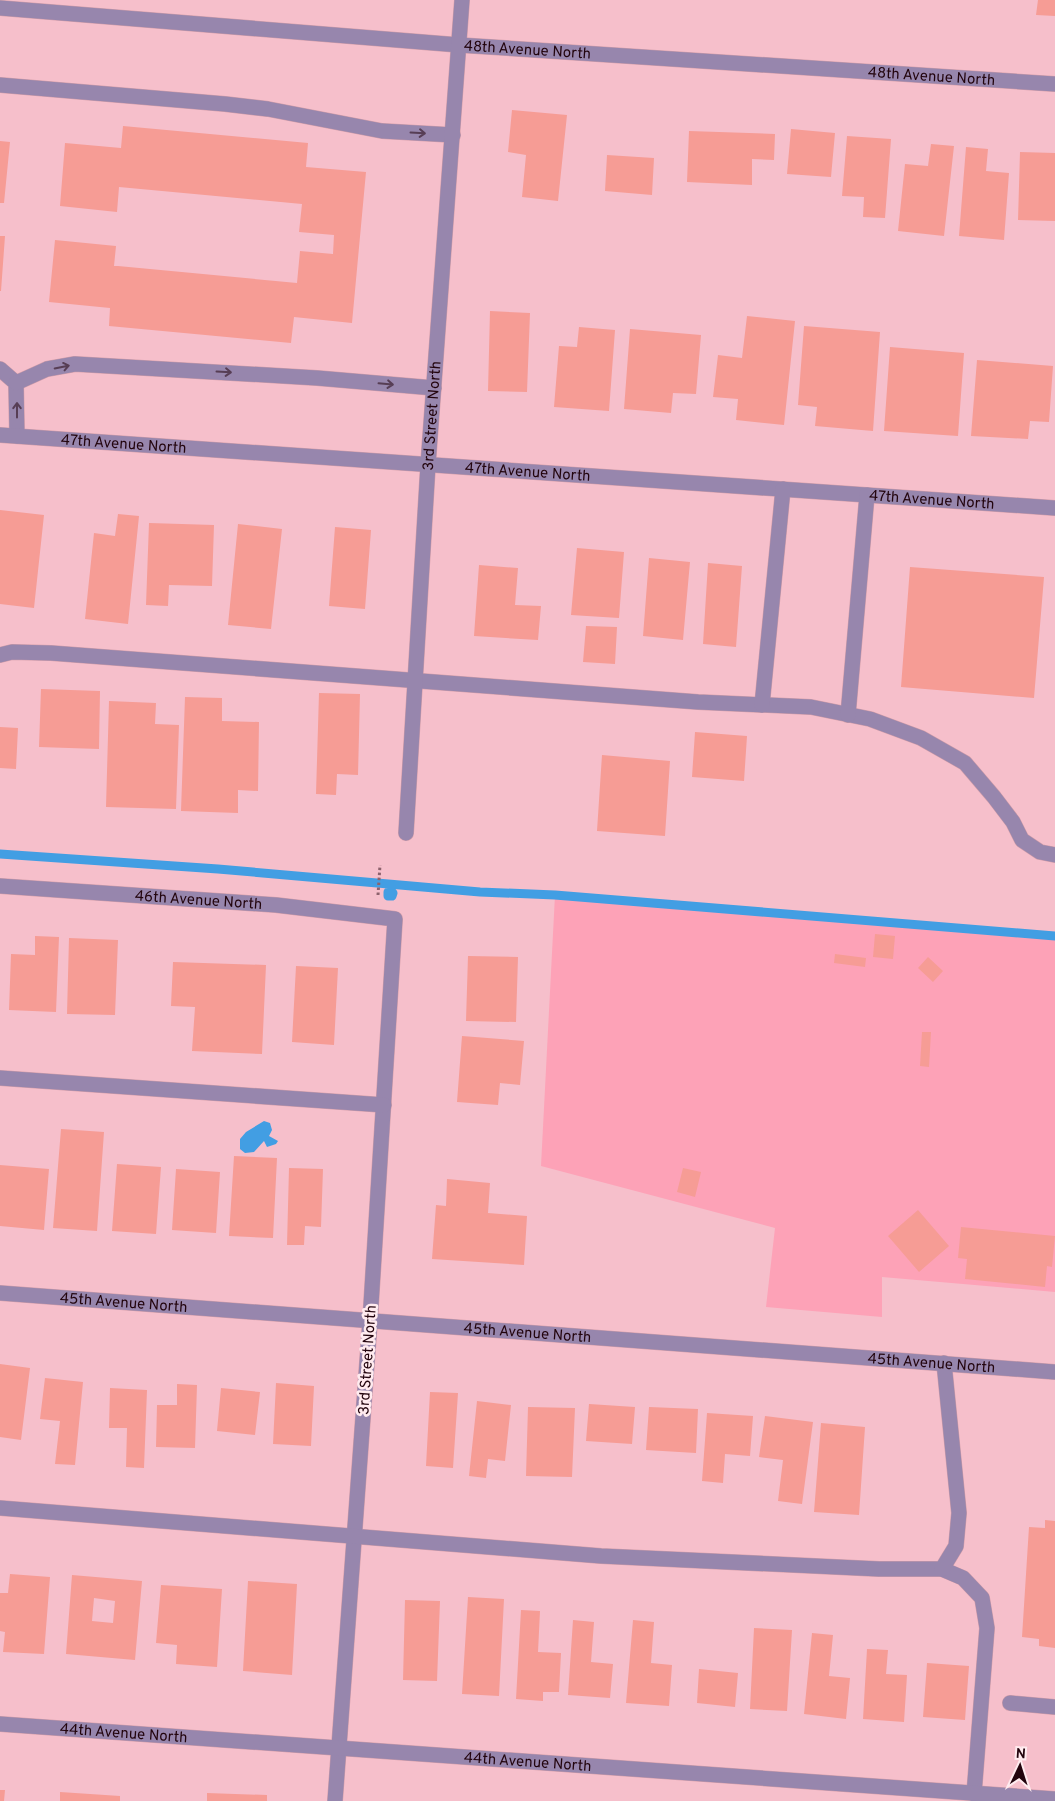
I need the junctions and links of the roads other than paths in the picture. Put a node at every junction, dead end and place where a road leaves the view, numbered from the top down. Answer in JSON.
{"nodes":[{"id":1,"x":462,"y":0,"type":"edge"},
{"id":2,"x":0,"y":8,"type":"edge"},
{"id":3,"x":459,"y":45,"type":"junction"},
{"id":4,"x":1055,"y":84,"type":"edge"},
{"id":5,"x":0,"y":85,"type":"edge"},
{"id":6,"x":453,"y":135,"type":"junction"},
{"id":7,"x":0,"y":369,"type":"edge"},
{"id":8,"x":16,"y":383,"type":"junction"},
{"id":9,"x":434,"y":388,"type":"junction"},
{"id":10,"x":0,"y":435,"type":"edge"},
{"id":11,"x":17,"y":436,"type":"junction"},
{"id":12,"x":428,"y":465,"type":"junction"},
{"id":13,"x":783,"y":489,"type":"junction"},
{"id":14,"x":867,"y":495,"type":"junction"},
{"id":15,"x":1055,"y":508,"type":"edge"},
{"id":16,"x":0,"y":655,"type":"edge"},
{"id":17,"x":416,"y":681,"type":"junction"},
{"id":18,"x":762,"y":705,"type":"junction"},
{"id":19,"x":848,"y":715,"type":"junction"},
{"id":20,"x":406,"y":833,"type":"dead end"},
{"id":21,"x":1055,"y":855,"type":"edge"},
{"id":22,"x":0,"y":886,"type":"edge"},
{"id":23,"x":396,"y":919,"type":"joint"},
{"id":24,"x":0,"y":1078,"type":"edge"},
{"id":25,"x":384,"y":1105,"type":"junction"},
{"id":26,"x":0,"y":1293,"type":"edge"},
{"id":27,"x":370,"y":1321,"type":"junction"},
{"id":28,"x":944,"y":1363,"type":"junction"},
{"id":29,"x":1055,"y":1372,"type":"edge"},
{"id":30,"x":0,"y":1508,"type":"edge"},
{"id":31,"x":354,"y":1536,"type":"junction"},
{"id":32,"x":942,"y":1569,"type":"junction"},
{"id":33,"x":1010,"y":1703,"type":"dead end"},
{"id":34,"x":1055,"y":1707,"type":"edge"},
{"id":35,"x":0,"y":1724,"type":"edge"},
{"id":36,"x":339,"y":1749,"type":"junction"},
{"id":37,"x":974,"y":1794,"type":"junction"},
{"id":38,"x":1055,"y":1799,"type":"edge"},
{"id":39,"x":336,"y":1801,"type":"edge"}],
"edges":[{"from":1,"to":3,"type":"street","name":"3rd Street North"},
{"from":2,"to":3,"type":"street","name":"48th Avenue North"},
{"from":3,"to":4,"type":"street","name":"48th Avenue North"},
{"from":3,"to":6,"type":"street","name":"3rd Street North"},
{"from":5,"to":6,"type":"street","one_way":true},
{"from":6,"to":9,"type":"street","name":"3rd Street North"},
{"from":7,"to":8,"type":"street"},
{"from":8,"to":9,"type":"street","one_way":true},
{"from":11,"to":8,"type":"street","one_way":true},
{"from":9,"to":12,"type":"street","name":"3rd Street North"},
{"from":10,"to":11,"type":"street","name":"47th Avenue North"},
{"from":11,"to":12,"type":"street","name":"47th Avenue North"},
{"from":12,"to":13,"type":"street","name":"47th Avenue North"},
{"from":12,"to":17,"type":"street","name":"3rd Street North"},
{"from":13,"to":14,"type":"street","name":"47th Avenue North"},
{"from":13,"to":18,"type":"street"},
{"from":14,"to":15,"type":"street","name":"47th Avenue North"},
{"from":14,"to":19,"type":"street"},
{"from":16,"to":17,"type":"street"},
{"from":17,"to":18,"type":"street"},
{"from":17,"to":20,"type":"street","name":"3rd Street North"},
{"from":18,"to":19,"type":"street"},
{"from":19,"to":21,"type":"street"},
{"from":22,"to":23,"type":"street","name":"46th Avenue North"},
{"from":23,"to":25,"type":"street","name":"3rd Street North"},
{"from":24,"to":25,"type":"street"},
{"from":25,"to":27,"type":"street","name":"3rd Street North"},
{"from":26,"to":27,"type":"street","name":"45th Avenue North"},
{"from":27,"to":28,"type":"street","name":"45th Avenue North"},
{"from":27,"to":31,"type":"street","name":"3rd Street North"},
{"from":28,"to":29,"type":"street","name":"45th Avenue North"},
{"from":28,"to":32,"type":"street"},
{"from":30,"to":31,"type":"street"},
{"from":31,"to":32,"type":"street"},
{"from":31,"to":36,"type":"street","name":"3rd Street North"},
{"from":32,"to":37,"type":"street"},
{"from":33,"to":34,"type":"street"},
{"from":35,"to":36,"type":"street","name":"44th Avenue North"},
{"from":36,"to":37,"type":"street","name":"44th Avenue North"},
{"from":36,"to":39,"type":"street","name":"3rd Street North"},
{"from":37,"to":38,"type":"street","name":"44th Avenue North"}]}
